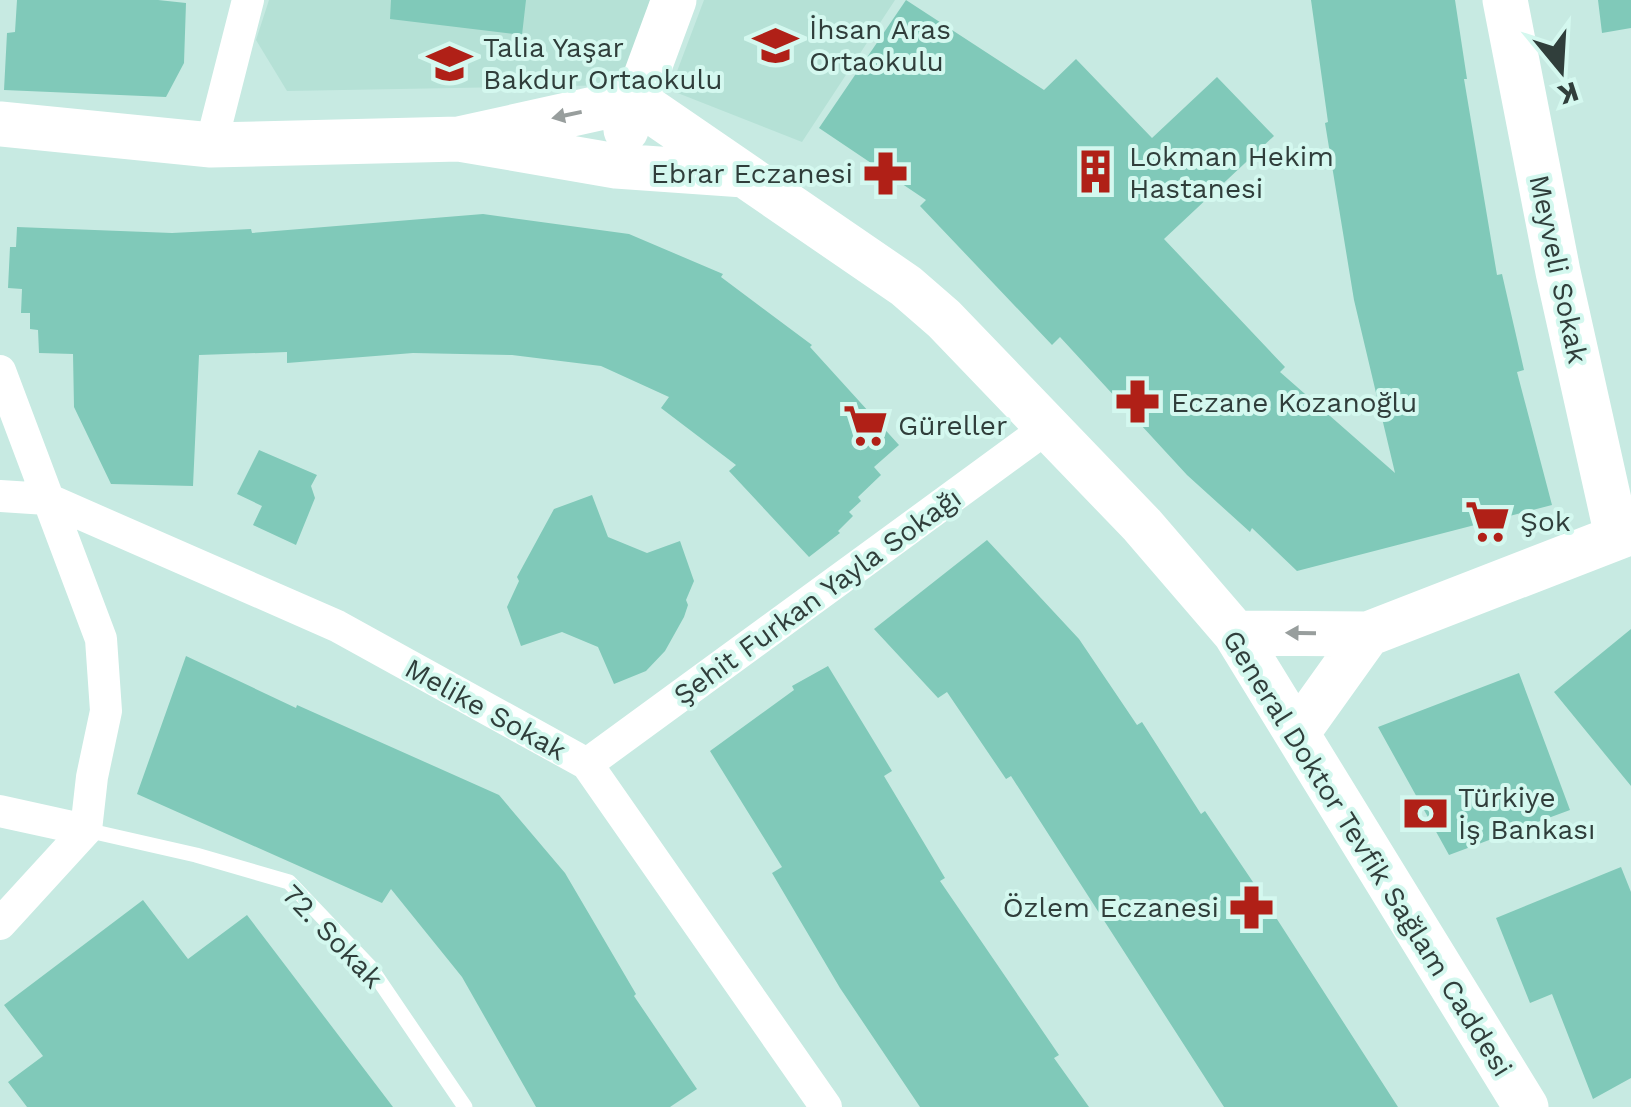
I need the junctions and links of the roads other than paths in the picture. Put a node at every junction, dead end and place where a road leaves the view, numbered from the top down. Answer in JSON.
{"nodes":[{"id":1,"x":248,"y":0,"type":"edge"},
{"id":2,"x":674,"y":0,"type":"edge"},
{"id":3,"x":1505,"y":0,"type":"edge"},
{"id":4,"x":635,"y":100,"type":"junction"},
{"id":5,"x":0,"y":124,"type":"edge"},
{"id":6,"x":459,"y":138,"type":"junction"},
{"id":7,"x":211,"y":145,"type":"junction"},
{"id":8,"x":616,"y":166,"type":"junction"},
{"id":9,"x":745,"y":175,"type":"junction"},
{"id":10,"x":0,"y":371,"type":"edge"},
{"id":11,"x":1048,"y":427,"type":"junction"},
{"id":12,"x":0,"y":496,"type":"edge"},
{"id":13,"x":47,"y":500,"type":"junction"},
{"id":14,"x":1624,"y":534,"type":"edge"},
{"id":15,"x":1235,"y":633,"type":"junction"},
{"id":16,"x":1368,"y":634,"type":"junction"},
{"id":17,"x":1298,"y":732,"type":"junction"},
{"id":18,"x":587,"y":764,"type":"junction"},
{"id":19,"x":0,"y":811,"type":"edge"},
{"id":20,"x":86,"y":830,"type":"junction"},
{"id":21,"x":0,"y":924,"type":"edge"},
{"id":22,"x":465,"y":1107,"type":"edge"},
{"id":23,"x":826,"y":1107,"type":"edge"},
{"id":24,"x":1526,"y":1107,"type":"edge"}],
"edges":[{"from":1,"to":7,"type":"street"},
{"from":2,"to":4,"type":"main road"},
{"from":3,"to":14,"type":"main road","name":"Meyveli Sokak"},
{"from":4,"to":6,"type":"main road","one_way":true},
{"from":4,"to":8,"type":"main road"},
{"from":4,"to":9,"type":"main road","name":"General Doktor Tevfik Sağlam Caddesi"},
{"from":5,"to":7,"type":"main road"},
{"from":6,"to":7,"type":"main road"},
{"from":6,"to":8,"type":"main road"},
{"from":8,"to":9,"type":"main road"},
{"from":9,"to":11,"type":"main road","name":"General Doktor Tevfik Sağlam Caddesi"},
{"from":10,"to":13,"type":"street"},
{"from":11,"to":15,"type":"main road","name":"General Doktor Tevfik Sağlam Caddesi"},
{"from":11,"to":18,"type":"street","name":"Şehit Furkan Yayla Sokağı"},
{"from":12,"to":13,"type":"street","name":"Melike Sokak"},
{"from":13,"to":18,"type":"street","name":"Melike Sokak"},
{"from":13,"to":20,"type":"street"},
{"from":14,"to":16,"type":"main road"},
{"from":16,"to":15,"type":"main road","one_way":true},
{"from":15,"to":17,"type":"main road","name":"General Doktor Tevfik Sağlam Caddesi"},
{"from":16,"to":17,"type":"main road"},
{"from":17,"to":24,"type":"main road","name":"General Doktor Tevfik Sağlam Caddesi"},
{"from":18,"to":23,"type":"street","name":"Melike Sokak"},
{"from":19,"to":20,"type":"street"},
{"from":20,"to":21,"type":"street"},
{"from":20,"to":22,"type":"lane","name":"72. Sokak"}]}
